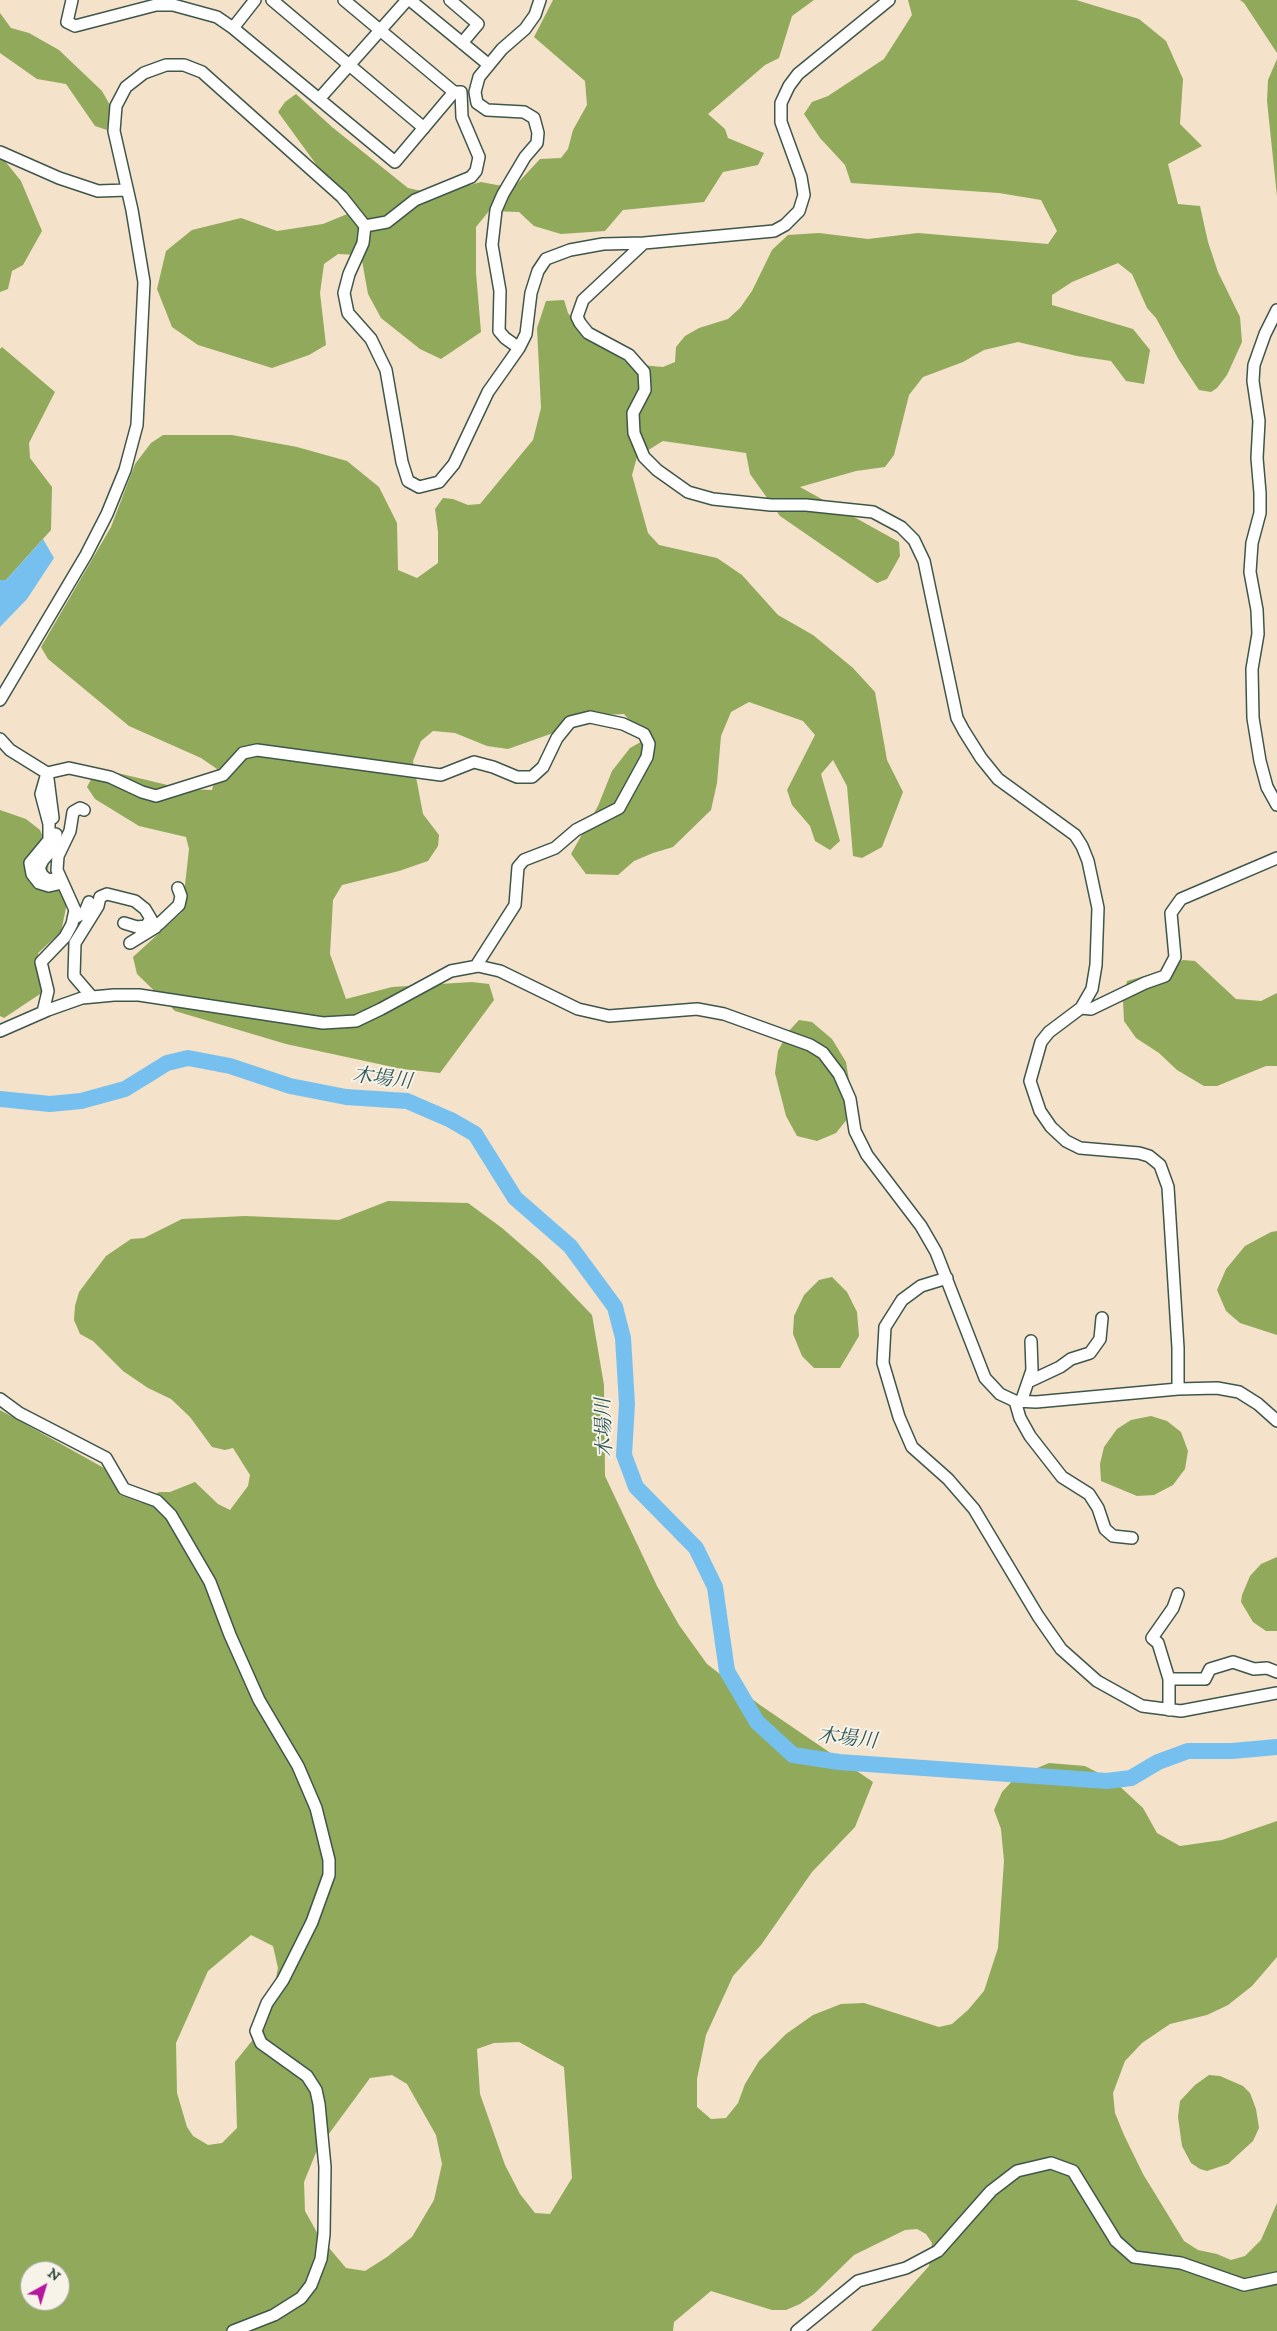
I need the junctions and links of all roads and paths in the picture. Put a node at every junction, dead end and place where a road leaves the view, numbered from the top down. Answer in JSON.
{"nodes":[{"id":1,"x":72,"y":0,"type":"edge"},
{"id":2,"x":124,"y":0,"type":"edge"},
{"id":3,"x":255,"y":0,"type":"edge"},
{"id":4,"x":272,"y":0,"type":"edge"},
{"id":5,"x":344,"y":0,"type":"edge"},
{"id":6,"x":408,"y":0,"type":"edge"},
{"id":7,"x":450,"y":0,"type":"edge"},
{"id":8,"x":540,"y":0,"type":"edge"},
{"id":9,"x":889,"y":0,"type":"edge"},
{"id":10,"x":120,"y":13,"type":"junction"},
{"id":11,"x":233,"y":28,"type":"junction"},
{"id":12,"x":380,"y":30,"type":"junction"},
{"id":13,"x":462,"y":44,"type":"junction"},
{"id":14,"x":489,"y":65,"type":"junction"},
{"id":15,"x":349,"y":66,"type":"junction"},
{"id":16,"x":458,"y":92,"type":"junction"},
{"id":17,"x":475,"y":92,"type":"junction"},
{"id":18,"x":319,"y":99,"type":"junction"},
{"id":19,"x":424,"y":128,"type":"junction"},
{"id":20,"x":0,"y":152,"type":"edge"},
{"id":21,"x":127,"y":190,"type":"junction"},
{"id":22,"x":366,"y":226,"type":"junction"},
{"id":23,"x":644,"y":243,"type":"junction"},
{"id":24,"x":1277,"y":310,"type":"edge"},
{"id":25,"x":519,"y":348,"type":"junction"},
{"id":26,"x":0,"y":700,"type":"edge"},
{"id":27,"x":0,"y":739,"type":"edge"},
{"id":28,"x":47,"y":773,"type":"junction"},
{"id":29,"x":1277,"y":805,"type":"edge"},
{"id":30,"x":84,"y":810,"type":"dead end"},
{"id":31,"x":1277,"y":861,"type":"edge"},
{"id":32,"x":61,"y":881,"type":"junction"},
{"id":33,"x":178,"y":888,"type":"dead end"},
{"id":34,"x":89,"y":902,"type":"dead end"},
{"id":35,"x":73,"y":921,"type":"junction"},
{"id":36,"x":124,"y":923,"type":"dead end"},
{"id":37,"x":154,"y":923,"type":"junction"},
{"id":38,"x":84,"y":929,"type":"junction"},
{"id":39,"x":130,"y":943,"type":"dead end"},
{"id":40,"x":476,"y":966,"type":"junction"},
{"id":41,"x":92,"y":997,"type":"junction"},
{"id":42,"x":1081,"y":1008,"type":"junction"},
{"id":43,"x":43,"y":1012,"type":"junction"},
{"id":44,"x":0,"y":1030,"type":"edge"},
{"id":45,"x":947,"y":1278,"type":"junction"},
{"id":46,"x":1102,"y":1318,"type":"dead end"},
{"id":47,"x":1031,"y":1341,"type":"dead end"},
{"id":48,"x":1028,"y":1382,"type":"junction"},
{"id":49,"x":1178,"y":1389,"type":"junction"},
{"id":50,"x":0,"y":1400,"type":"edge"},
{"id":51,"x":1018,"y":1401,"type":"junction"},
{"id":52,"x":1277,"y":1420,"type":"edge"},
{"id":53,"x":1132,"y":1538,"type":"dead end"},
{"id":54,"x":1178,"y":1594,"type":"dead end"},
{"id":55,"x":1277,"y":1672,"type":"edge"},
{"id":56,"x":1169,"y":1679,"type":"junction"},
{"id":57,"x":1277,"y":1693,"type":"edge"},
{"id":58,"x":1169,"y":1710,"type":"junction"},
{"id":59,"x":1277,"y":2278,"type":"edge"},
{"id":60,"x":233,"y":2331,"type":"edge"},
{"id":61,"x":797,"y":2331,"type":"edge"}],
"edges":[{"from":1,"to":10,"type":"street"},
{"from":2,"to":10,"type":"street"},
{"from":3,"to":11,"type":"street"},
{"from":4,"to":15,"type":"street"},
{"from":5,"to":12,"type":"street"},
{"from":6,"to":12,"type":"street"},
{"from":6,"to":13,"type":"street"},
{"from":7,"to":13,"type":"street"},
{"from":8,"to":14,"type":"street"},
{"from":9,"to":23,"type":"street"},
{"from":10,"to":11,"type":"street"},
{"from":11,"to":18,"type":"street"},
{"from":12,"to":15,"type":"street"},
{"from":12,"to":16,"type":"street"},
{"from":13,"to":14,"type":"street"},
{"from":14,"to":17,"type":"street"},
{"from":15,"to":18,"type":"street"},
{"from":15,"to":19,"type":"street"},
{"from":16,"to":17,"type":"street"},
{"from":16,"to":19,"type":"street"},
{"from":16,"to":22,"type":"street"},
{"from":17,"to":25,"type":"street"},
{"from":18,"to":19,"type":"street"},
{"from":20,"to":21,"type":"street"},
{"from":21,"to":22,"type":"street"},
{"from":21,"to":26,"type":"street"},
{"from":22,"to":25,"type":"street"},
{"from":23,"to":25,"type":"street"},
{"from":23,"to":42,"type":"street"},
{"from":24,"to":29,"type":"street"},
{"from":27,"to":28,"type":"street"},
{"from":28,"to":32,"type":"street"},
{"from":28,"to":40,"type":"street"},
{"from":30,"to":32,"type":"street"},
{"from":31,"to":42,"type":"street"},
{"from":32,"to":35,"type":"street"},
{"from":33,"to":37,"type":"street"},
{"from":34,"to":35,"type":"street"},
{"from":35,"to":38,"type":"street"},
{"from":35,"to":43,"type":"street"},
{"from":36,"to":37,"type":"street"},
{"from":37,"to":38,"type":"street"},
{"from":37,"to":39,"type":"street"},
{"from":38,"to":41,"type":"street"},
{"from":40,"to":41,"type":"street"},
{"from":40,"to":45,"type":"street"},
{"from":41,"to":43,"type":"street"},
{"from":42,"to":49,"type":"street"},
{"from":43,"to":44,"type":"street"},
{"from":45,"to":51,"type":"street"},
{"from":45,"to":58,"type":"street"},
{"from":46,"to":48,"type":"street"},
{"from":47,"to":48,"type":"street"},
{"from":48,"to":51,"type":"street"},
{"from":49,"to":51,"type":"street"},
{"from":49,"to":52,"type":"street"},
{"from":50,"to":60,"type":"street"},
{"from":51,"to":53,"type":"street"},
{"from":54,"to":56,"type":"street"},
{"from":55,"to":56,"type":"street"},
{"from":56,"to":58,"type":"street"},
{"from":57,"to":58,"type":"street"},
{"from":59,"to":61,"type":"street"}]}
